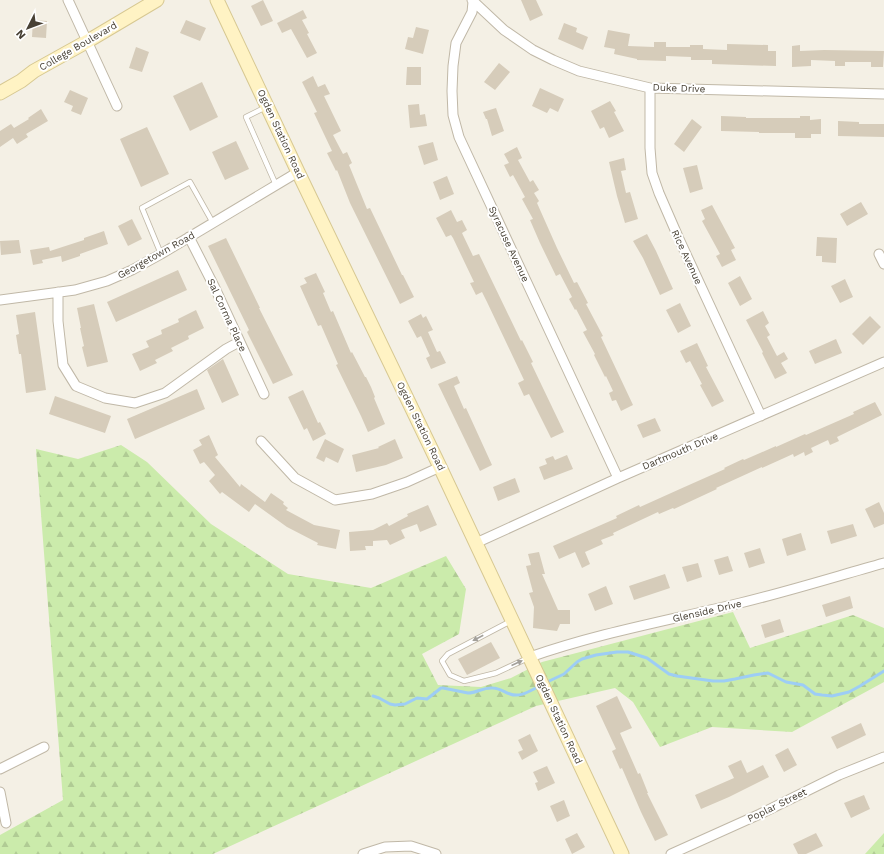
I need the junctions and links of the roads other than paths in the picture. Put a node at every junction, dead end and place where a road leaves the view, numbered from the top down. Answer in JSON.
{"nodes":[{"id":1,"x":68,"y":0,"type":"edge"},
{"id":2,"x":157,"y":0,"type":"edge"},
{"id":3,"x":217,"y":0,"type":"edge"},
{"id":4,"x":473,"y":1,"type":"edge"},
{"id":5,"x":88,"y":41,"type":"junction"},
{"id":6,"x":650,"y":88,"type":"junction"},
{"id":7,"x":0,"y":92,"type":"edge"},
{"id":8,"x":884,"y":94,"type":"edge"},
{"id":9,"x":118,"y":106,"type":"dead end"},
{"id":10,"x":267,"y":107,"type":"junction"},
{"id":11,"x":298,"y":172,"type":"junction"},
{"id":12,"x":276,"y":185,"type":"junction"},
{"id":13,"x":213,"y":223,"type":"junction"},
{"id":14,"x":189,"y":237,"type":"junction"},
{"id":15,"x":160,"y":254,"type":"junction"},
{"id":16,"x":879,"y":254,"type":"dead end"},
{"id":17,"x":884,"y":264,"type":"edge"},
{"id":18,"x":58,"y":292,"type":"junction"},
{"id":19,"x":0,"y":300,"type":"edge"},
{"id":20,"x":239,"y":342,"type":"junction"},
{"id":21,"x":884,"y":362,"type":"edge"},
{"id":22,"x":264,"y":394,"type":"dead end"},
{"id":23,"x":761,"y":416,"type":"junction"},
{"id":24,"x":261,"y":442,"type":"dead end"},
{"id":25,"x":440,"y":467,"type":"junction"},
{"id":26,"x":618,"y":478,"type":"junction"},
{"id":27,"x":476,"y":543,"type":"junction"},
{"id":28,"x":884,"y":563,"type":"edge"},
{"id":29,"x":513,"y":621,"type":"junction"},
{"id":30,"x":530,"y":657,"type":"junction"},
{"id":31,"x":44,"y":747,"type":"dead end"},
{"id":32,"x":884,"y":757,"type":"edge"},
{"id":33,"x":0,"y":769,"type":"edge"},
{"id":34,"x":0,"y":792,"type":"edge"},
{"id":35,"x":6,"y":823,"type":"dead end"},
{"id":36,"x":363,"y":854,"type":"edge"},
{"id":37,"x":436,"y":854,"type":"edge"},
{"id":38,"x":622,"y":854,"type":"edge"},
{"id":39,"x":671,"y":854,"type":"edge"}],
"edges":[{"from":1,"to":5,"type":"street"},
{"from":2,"to":5,"type":"street","name":"College Boulevard"},
{"from":3,"to":10,"type":"street","name":"Ogden Station Road"},
{"from":4,"to":6,"type":"street","name":"Duke Drive"},
{"from":4,"to":26,"type":"street","name":"Syracuse Avenue"},
{"from":5,"to":7,"type":"street","name":"College Boulevard"},
{"from":5,"to":9,"type":"street"},
{"from":6,"to":8,"type":"street","name":"Duke Drive"},
{"from":6,"to":23,"type":"street","name":"Rice Avenue"},
{"from":10,"to":11,"type":"street","name":"Ogden Station Road"},
{"from":10,"to":12,"type":"lane"},
{"from":11,"to":12,"type":"street","name":"Georgetown Road"},
{"from":11,"to":25,"type":"street","name":"Ogden Station Road"},
{"from":12,"to":13,"type":"street","name":"Georgetown Road"},
{"from":13,"to":14,"type":"street","name":"Georgetown Road"},
{"from":13,"to":15,"type":"lane"},
{"from":14,"to":15,"type":"street","name":"Georgetown Road"},
{"from":14,"to":20,"type":"street","name":"Sal Corma Place"},
{"from":15,"to":18,"type":"street","name":"Georgetown Road"},
{"from":16,"to":17,"type":"street"},
{"from":18,"to":19,"type":"street","name":"Georgetown Road"},
{"from":18,"to":20,"type":"street"},
{"from":20,"to":22,"type":"street","name":"Sal Corma Place"},
{"from":21,"to":23,"type":"street","name":"Dartmouth Drive"},
{"from":23,"to":26,"type":"street","name":"Dartmouth Drive"},
{"from":24,"to":25,"type":"street"},
{"from":25,"to":27,"type":"street","name":"Ogden Station Road"},
{"from":26,"to":27,"type":"street","name":"Dartmouth Drive"},
{"from":27,"to":29,"type":"street","name":"Ogden Station Road"},
{"from":28,"to":30,"type":"street","name":"Glenside Drive"},
{"from":29,"to":30,"type":"street","name":"Ogden Station Road"},
{"from":29,"to":30,"type":"lane","one_way":true},
{"from":30,"to":38,"type":"street","name":"Ogden Station Road"},
{"from":31,"to":33,"type":"street"},
{"from":32,"to":39,"type":"street","name":"Poplar Street"},
{"from":34,"to":35,"type":"street"},
{"from":36,"to":37,"type":"street"}]}
